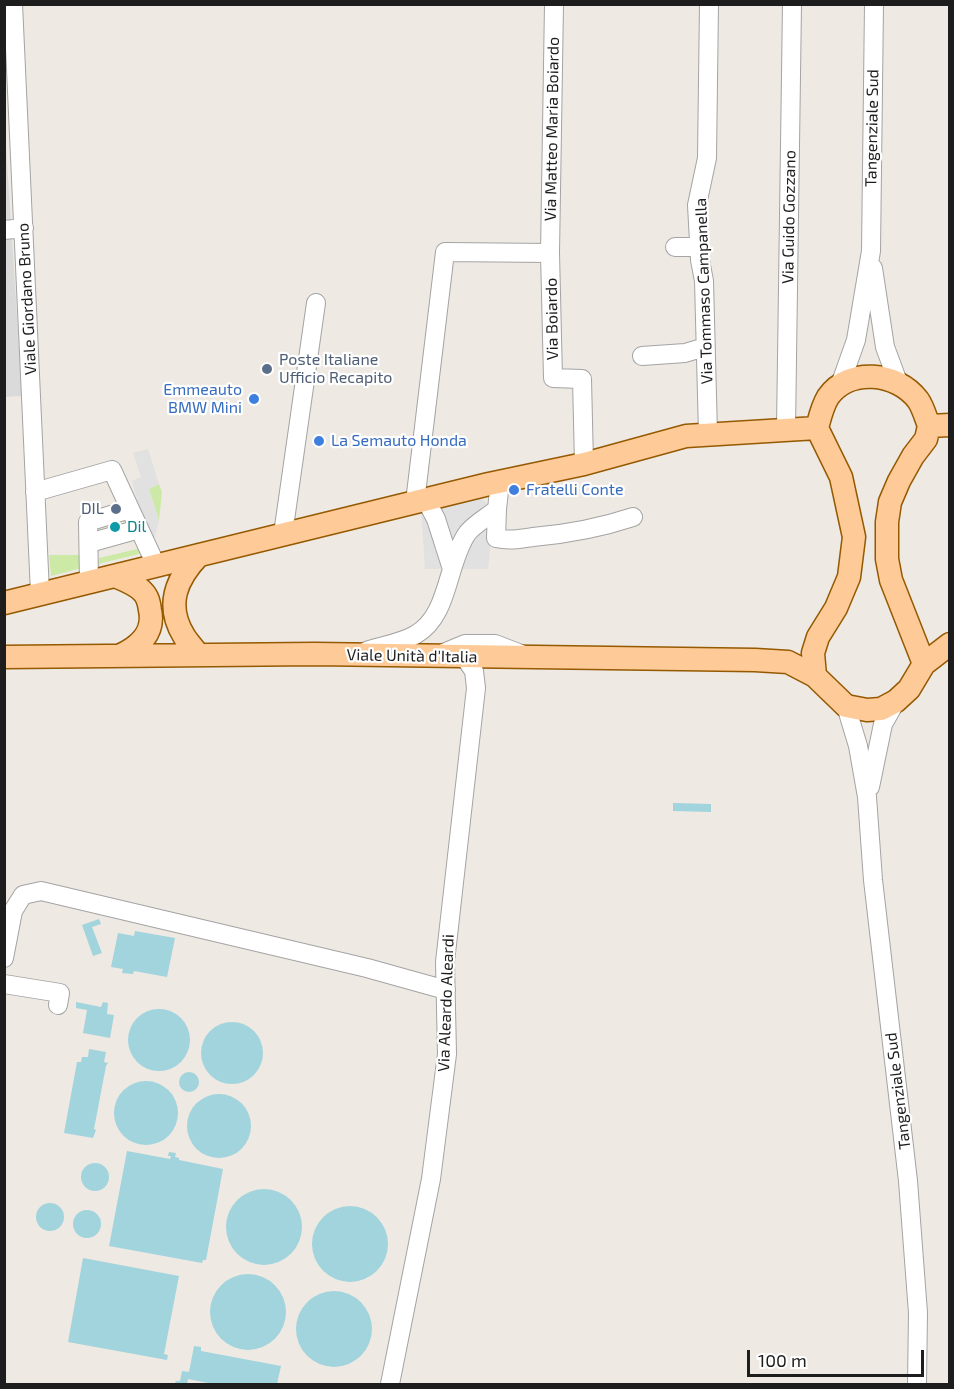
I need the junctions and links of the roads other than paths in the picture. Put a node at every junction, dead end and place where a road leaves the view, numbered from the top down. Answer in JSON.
{"nodes":[{"id":1,"x":14,"y":4,"type":"edge"},
{"id":2,"x":554,"y":4,"type":"edge"},
{"id":3,"x":709,"y":4,"type":"edge"},
{"id":4,"x":792,"y":4,"type":"edge"},
{"id":5,"x":874,"y":4,"type":"edge"},
{"id":6,"x":10,"y":58,"type":"edge"},
{"id":7,"x":24,"y":228,"type":"junction"},
{"id":8,"x":4,"y":230,"type":"edge"},
{"id":9,"x":675,"y":247,"type":"dead end"},
{"id":10,"x":699,"y":247,"type":"junction"},
{"id":11,"x":871,"y":251,"type":"junction"},
{"id":12,"x":550,"y":253,"type":"junction"},
{"id":13,"x":798,"y":285,"type":"dead end"},
{"id":14,"x":316,"y":303,"type":"dead end"},
{"id":15,"x":705,"y":347,"type":"junction"},
{"id":16,"x":642,"y":356,"type":"dead end"},
{"id":17,"x":898,"y":382,"type":"junction"},
{"id":18,"x":840,"y":385,"type":"junction"},
{"id":19,"x":786,"y":421,"type":"junction"},
{"id":20,"x":939,"y":426,"type":"edge"},
{"id":21,"x":817,"y":428,"type":"junction"},
{"id":22,"x":708,"y":434,"type":"junction"},
{"id":23,"x":584,"y":464,"type":"junction"},
{"id":24,"x":500,"y":482,"type":"junction"},
{"id":25,"x":35,"y":492,"type":"junction"},
{"id":26,"x":420,"y":501,"type":"junction"},
{"id":27,"x":130,"y":509,"type":"junction"},
{"id":28,"x":497,"y":509,"type":"junction"},
{"id":29,"x":633,"y":517,"type":"dead end"},
{"id":30,"x":140,"y":529,"type":"junction"},
{"id":31,"x":283,"y":534,"type":"junction"},
{"id":32,"x":89,"y":543,"type":"junction"},
{"id":33,"x":199,"y":555,"type":"junction"},
{"id":34,"x":156,"y":566,"type":"junction"},
{"id":35,"x":451,"y":566,"type":"junction"},
{"id":36,"x":115,"y":576,"type":"junction"},
{"id":37,"x":89,"y":582,"type":"junction"},
{"id":38,"x":40,"y":593,"type":"junction"},
{"id":39,"x":4,"y":603,"type":"edge"},
{"id":40,"x":950,"y":644,"type":"edge"},
{"id":41,"x":198,"y":655,"type":"junction"},
{"id":42,"x":350,"y":655,"type":"junction"},
{"id":43,"x":118,"y":656,"type":"junction"},
{"id":44,"x":526,"y":656,"type":"junction"},
{"id":45,"x":4,"y":657,"type":"edge"},
{"id":46,"x":434,"y":657,"type":"junction"},
{"id":47,"x":465,"y":658,"type":"junction"},
{"id":48,"x":924,"y":664,"type":"junction"},
{"id":49,"x":815,"y":676,"type":"junction"},
{"id":50,"x":896,"y":701,"type":"junction"},
{"id":51,"x":846,"y":706,"type":"junction"},
{"id":52,"x":867,"y":797,"type":"junction"},
{"id":53,"x":4,"y":958,"type":"edge"},
{"id":54,"x":4,"y":984,"type":"edge"},
{"id":55,"x":446,"y":990,"type":"junction"},
{"id":56,"x":58,"y":1005,"type":"dead end"},
{"id":57,"x":390,"y":1384,"type":"edge"},
{"id":58,"x":917,"y":1384,"type":"edge"}],
"edges":[{"from":1,"to":6,"type":"street","name":"Viale Giordano Bruno"},
{"from":2,"to":12,"type":"street","name":"Via Matteo Maria Boiardo"},
{"from":3,"to":10,"type":"street","name":"Via Tommaso Campanella"},
{"from":4,"to":19,"type":"street","name":"Via Guido Gozzano"},
{"from":5,"to":11,"type":"street","name":"Tangenziale Sud"},
{"from":6,"to":7,"type":"street","name":"Viale Giordano Bruno"},
{"from":7,"to":8,"type":"street"},
{"from":7,"to":25,"type":"street","name":"Viale Giordano Bruno"},
{"from":9,"to":10,"type":"street"},
{"from":10,"to":15,"type":"street","name":"Via Tommaso Campanella"},
{"from":11,"to":17,"type":"street","name":"Tangenziale Sud"},
{"from":11,"to":18,"type":"street","name":"Tangenziale Sud"},
{"from":12,"to":23,"type":"street","name":"Via Boiardo"},
{"from":12,"to":26,"type":"street"},
{"from":13,"to":19,"type":"street"},
{"from":14,"to":31,"type":"street"},
{"from":15,"to":16,"type":"street"},
{"from":15,"to":22,"type":"street","name":"Via Tommaso Campanella"},
{"from":17,"to":18,"type":"main road"},
{"from":17,"to":20,"type":"main road"},
{"from":18,"to":21,"type":"main road"},
{"from":19,"to":21,"type":"main road"},
{"from":19,"to":22,"type":"main road"},
{"from":20,"to":48,"type":"main road"},
{"from":21,"to":49,"type":"main road"},
{"from":22,"to":23,"type":"main road"},
{"from":23,"to":24,"type":"main road"},
{"from":24,"to":26,"type":"main road"},
{"from":24,"to":28,"type":"street"},
{"from":25,"to":27,"type":"street"},
{"from":25,"to":38,"type":"street","name":"Viale Giordano Bruno"},
{"from":26,"to":31,"type":"main road"},
{"from":26,"to":35,"type":"street"},
{"from":27,"to":30,"type":"street"},
{"from":27,"to":32,"type":"street"},
{"from":28,"to":29,"type":"street"},
{"from":28,"to":35,"type":"street"},
{"from":30,"to":32,"type":"street"},
{"from":30,"to":34,"type":"street"},
{"from":31,"to":33,"type":"main road"},
{"from":32,"to":37,"type":"street"},
{"from":33,"to":34,"type":"main road"},
{"from":33,"to":41,"type":"main road"},
{"from":34,"to":36,"type":"main road"},
{"from":35,"to":42,"type":"street"},
{"from":36,"to":37,"type":"main road"},
{"from":36,"to":43,"type":"main road"},
{"from":37,"to":38,"type":"main road"},
{"from":38,"to":39,"type":"main road"},
{"from":40,"to":48,"type":"main road"},
{"from":41,"to":42,"type":"main road","name":"Viale Unità d'Italia"},
{"from":41,"to":43,"type":"main road","name":"Viale Unità d'Italia"},
{"from":42,"to":46,"type":"main road","name":"Viale Unità d'Italia"},
{"from":43,"to":45,"type":"main road","name":"Viale Unità d'Italia"},
{"from":44,"to":46,"type":"street"},
{"from":44,"to":47,"type":"main road","name":"Viale Unità d'Italia"},
{"from":44,"to":49,"type":"main road","name":"Viale Unità d'Italia"},
{"from":46,"to":47,"type":"main road","name":"Viale Unità d'Italia"},
{"from":47,"to":55,"type":"street","name":"Via Aleardo Aleardi"},
{"from":48,"to":50,"type":"main road"},
{"from":49,"to":51,"type":"main road","name":"Viale Unità d'Italia"},
{"from":50,"to":51,"type":"main road"},
{"from":50,"to":52,"type":"street","name":"Tangenziale Sud"},
{"from":51,"to":52,"type":"street","name":"Tangenziale Sud"},
{"from":52,"to":58,"type":"street","name":"Tangenziale Sud"},
{"from":53,"to":55,"type":"street"},
{"from":54,"to":56,"type":"street"},
{"from":55,"to":57,"type":"street","name":"Via Aleardo Aleardi"}]}
